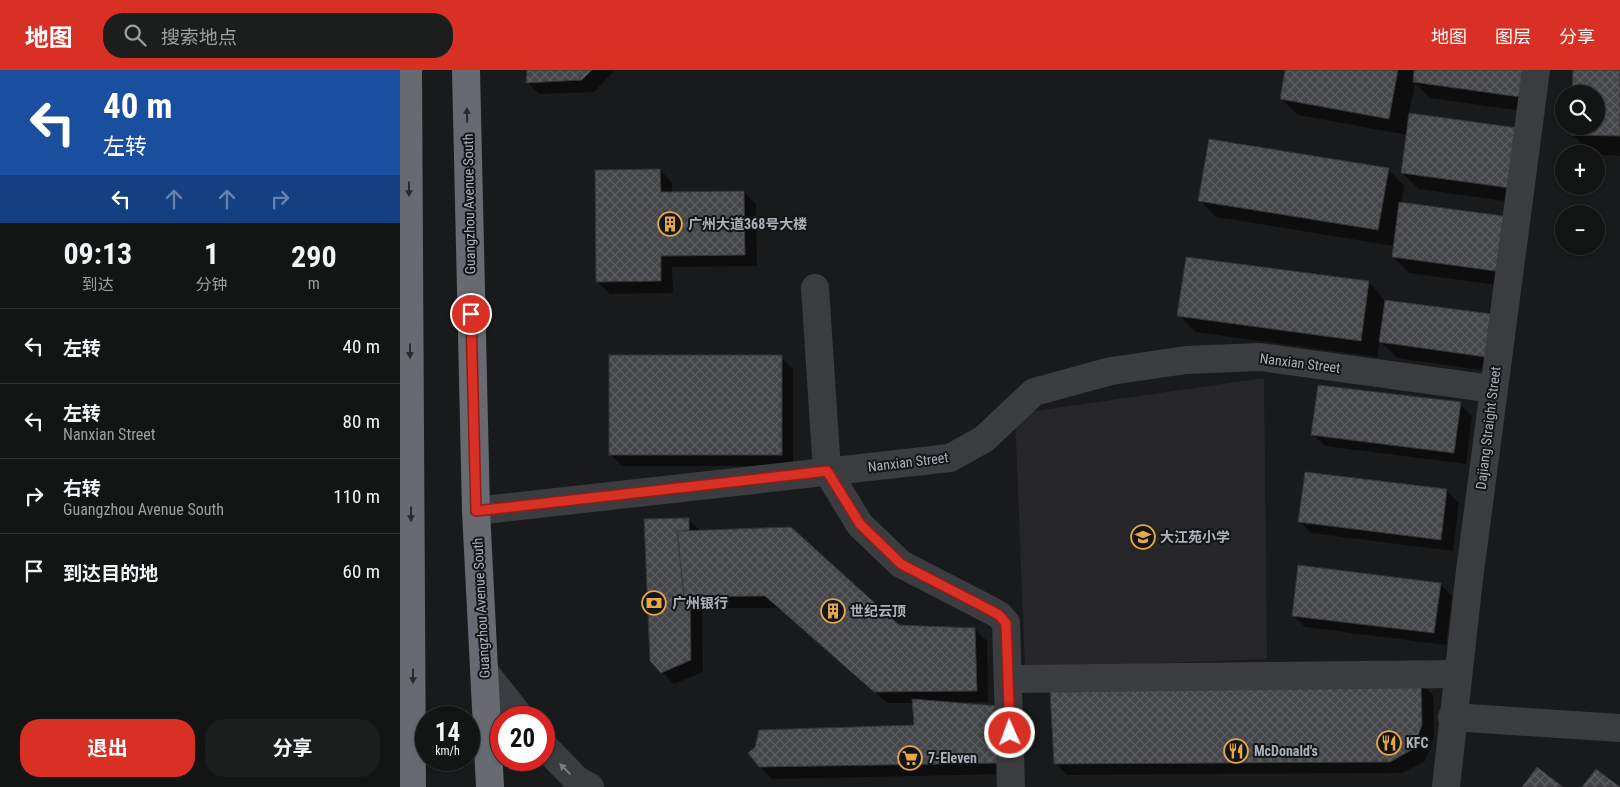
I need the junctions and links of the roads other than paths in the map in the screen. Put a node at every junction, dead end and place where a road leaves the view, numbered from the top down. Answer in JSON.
{"nodes":[{"id":1,"x":408,"y":70,"type":"edge"},
{"id":2,"x":466,"y":70,"type":"edge"},
{"id":3,"x":1536,"y":70,"type":"edge"},
{"id":4,"x":815,"y":288,"type":"dead end"},
{"id":5,"x":1493,"y":390,"type":"junction"},
{"id":6,"x":827,"y":471,"type":"junction"},
{"id":7,"x":476,"y":511,"type":"junction"},
{"id":8,"x":484,"y":671,"type":"junction"},
{"id":9,"x":1457,"y":674,"type":"junction"},
{"id":10,"x":1008,"y":679,"type":"junction"},
{"id":11,"x":413,"y":706,"type":"junction"},
{"id":12,"x":512,"y":706,"type":"edge"},
{"id":13,"x":1452,"y":716,"type":"junction"},
{"id":14,"x":1620,"y":728,"type":"edge"},
{"id":15,"x":400,"y":745,"type":"edge"},
{"id":16,"x":555,"y":757,"type":"edge"},
{"id":17,"x":412,"y":787,"type":"edge"},
{"id":18,"x":490,"y":787,"type":"edge"},
{"id":19,"x":590,"y":787,"type":"edge"},
{"id":20,"x":1011,"y":787,"type":"edge"},
{"id":21,"x":1446,"y":787,"type":"edge"}],
"edges":[{"from":1,"to":11,"type":"highway","one_way":true},
{"from":7,"to":2,"type":"highway","name":"Guangzhou Avenue South","one_way":true},
{"from":3,"to":5,"type":"street","name":"Dajiang Straight Street"},
{"from":4,"to":6,"type":"street"},
{"from":5,"to":6,"type":"street","name":"Nanxian Street"},
{"from":5,"to":9,"type":"street","name":"Dajiang Straight Street"},
{"from":6,"to":7,"type":"street","name":"Nanxian Street"},
{"from":6,"to":10,"type":"street"},
{"from":7,"to":8,"type":"highway","name":"Guangzhou Avenue South"},
{"from":8,"to":12,"type":"street"},
{"from":8,"to":18,"type":"highway","name":"Guangzhou Avenue South"},
{"from":9,"to":10,"type":"street"},
{"from":9,"to":13,"type":"street","name":"Dajiang Straight Street"},
{"from":10,"to":20,"type":"street"},
{"from":11,"to":15,"type":"street"},
{"from":11,"to":17,"type":"highway"},
{"from":13,"to":14,"type":"street"},
{"from":13,"to":21,"type":"street","name":"Dajiang Straight Street"},
{"from":19,"to":16,"type":"street","one_way":true}]}
